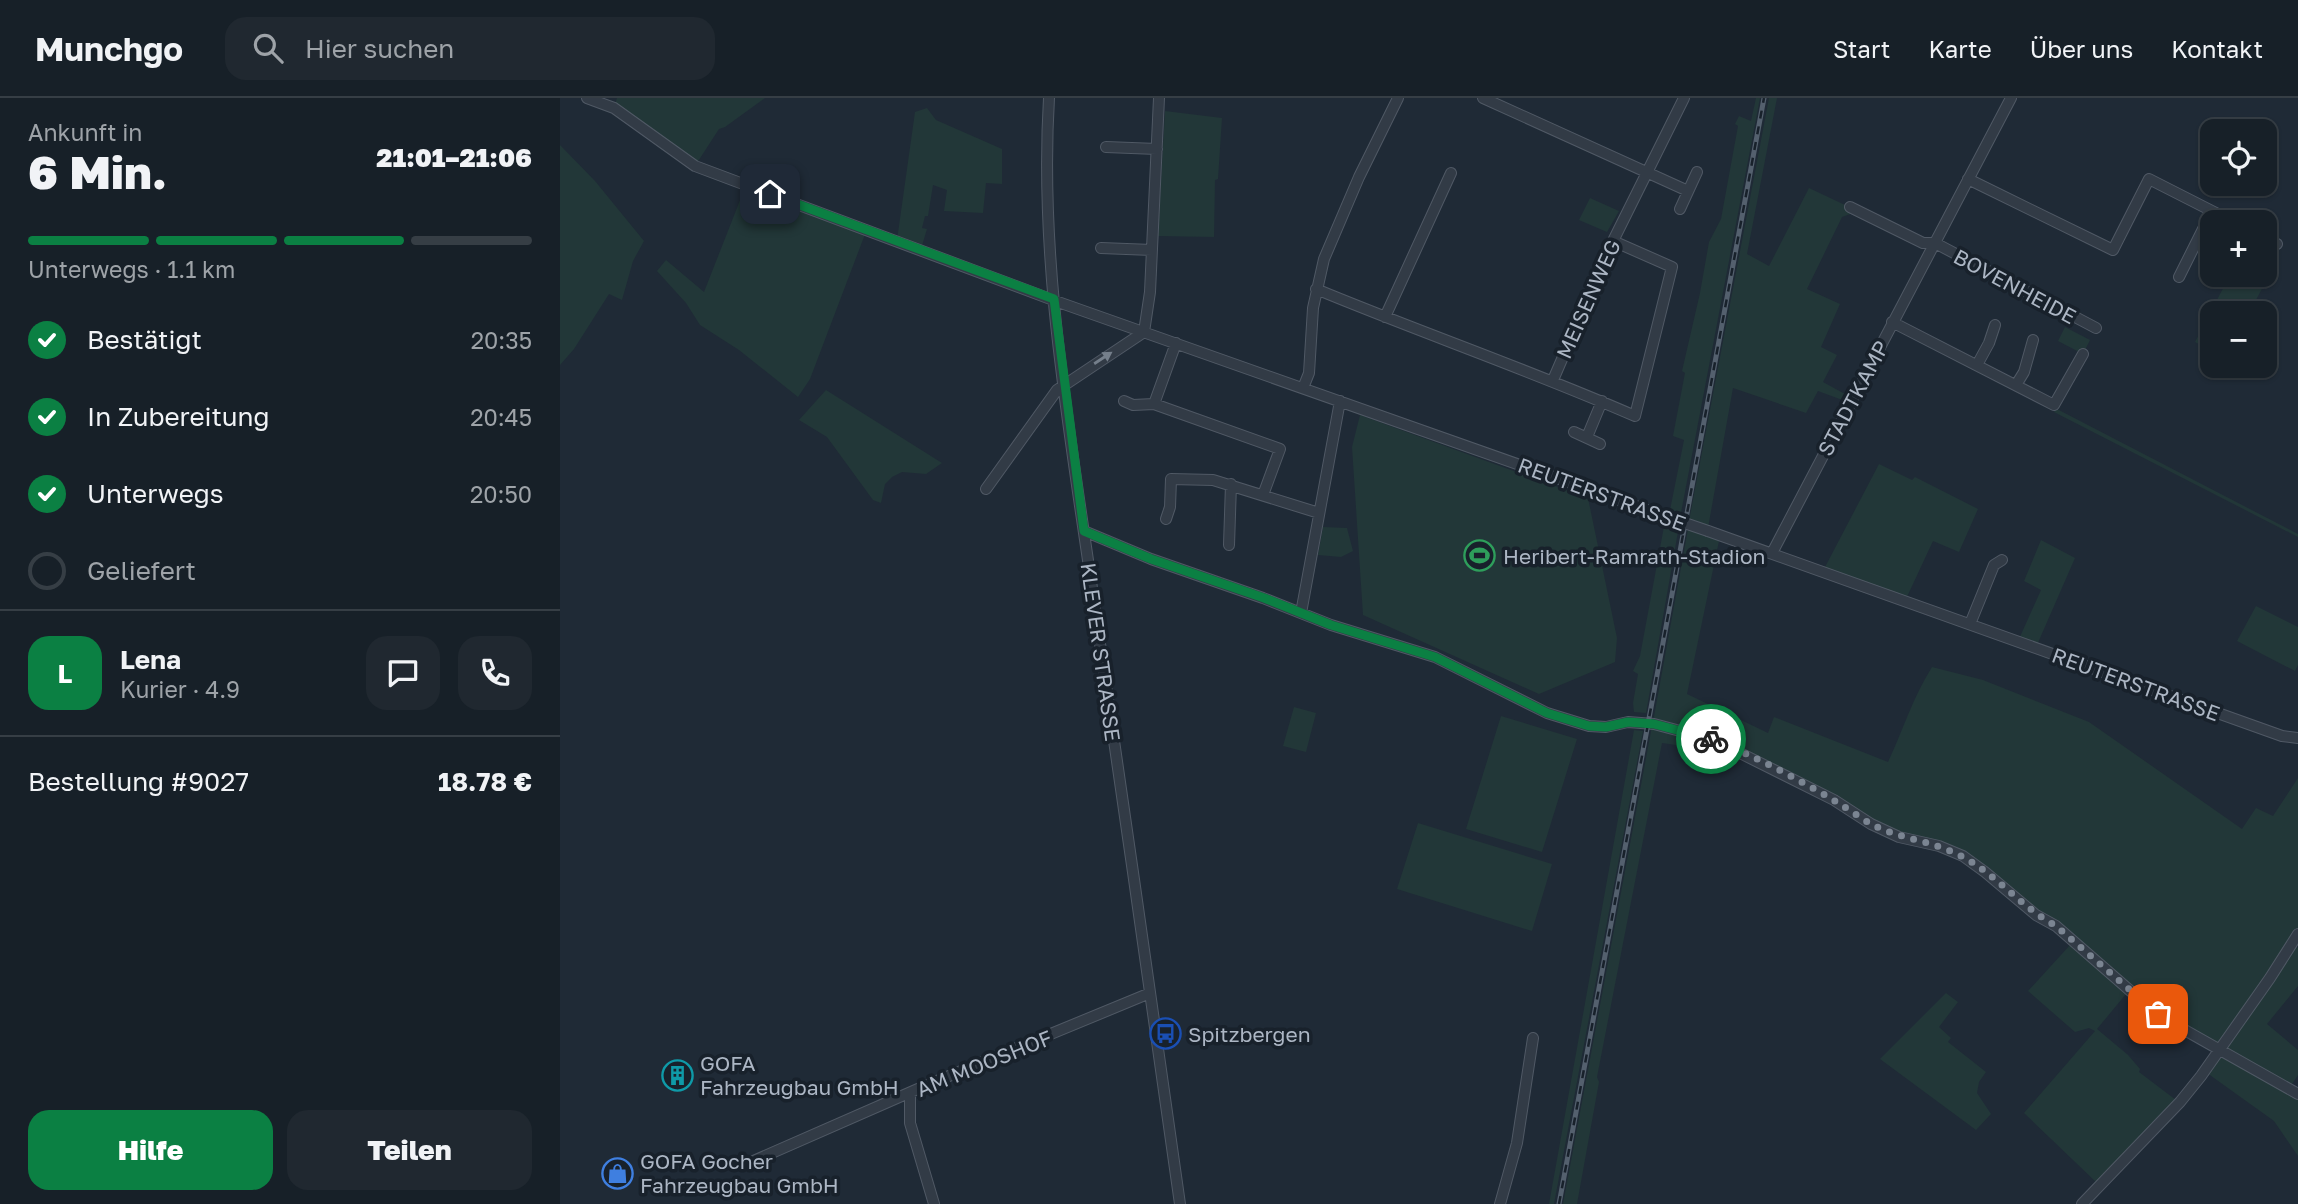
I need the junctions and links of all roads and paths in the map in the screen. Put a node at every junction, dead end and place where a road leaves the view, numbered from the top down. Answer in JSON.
{"nodes":[{"id":1,"x":587,"y":98,"type":"edge"},
{"id":2,"x":1049,"y":98,"type":"edge"},
{"id":3,"x":1159,"y":98,"type":"edge"},
{"id":4,"x":1398,"y":98,"type":"edge"},
{"id":5,"x":1483,"y":98,"type":"edge"},
{"id":6,"x":1684,"y":98,"type":"edge"},
{"id":7,"x":2011,"y":98,"type":"edge"},
{"id":8,"x":1106,"y":147,"type":"dead end"},
{"id":9,"x":1157,"y":149,"type":"junction"},
{"id":10,"x":1647,"y":171,"type":"junction"},
{"id":11,"x":1697,"y":172,"type":"dead end"},
{"id":12,"x":1451,"y":173,"type":"dead end"},
{"id":13,"x":1968,"y":179,"type":"junction"},
{"id":14,"x":1688,"y":191,"type":"junction"},
{"id":15,"x":1850,"y":207,"type":"dead end"},
{"id":16,"x":1680,"y":209,"type":"dead end"},
{"id":17,"x":2210,"y":210,"type":"edge"},
{"id":18,"x":2200,"y":235,"type":"edge"},
{"id":19,"x":1613,"y":241,"type":"junction"},
{"id":20,"x":1935,"y":243,"type":"junction"},
{"id":21,"x":1101,"y":248,"type":"dead end"},
{"id":22,"x":1152,"y":250,"type":"junction"},
{"id":23,"x":2179,"y":277,"type":"dead end"},
{"id":24,"x":1316,"y":289,"type":"junction"},
{"id":25,"x":1050,"y":297,"type":"junction"},
{"id":26,"x":1385,"y":317,"type":"junction"},
{"id":27,"x":1892,"y":323,"type":"junction"},
{"id":28,"x":1995,"y":325,"type":"dead end"},
{"id":29,"x":2096,"y":328,"type":"dead end"},
{"id":30,"x":1144,"y":332,"type":"junction"},
{"id":31,"x":2033,"y":340,"type":"dead end"},
{"id":32,"x":1175,"y":343,"type":"junction"},
{"id":33,"x":2083,"y":354,"type":"dead end"},
{"id":34,"x":1977,"y":365,"type":"junction"},
{"id":35,"x":1553,"y":380,"type":"junction"},
{"id":36,"x":1064,"y":385,"type":"junction"},
{"id":37,"x":2016,"y":385,"type":"junction"},
{"id":38,"x":1303,"y":388,"type":"junction"},
{"id":39,"x":1124,"y":401,"type":"dead end"},
{"id":40,"x":1340,"y":401,"type":"junction"},
{"id":41,"x":1602,"y":401,"type":"junction"},
{"id":42,"x":1154,"y":404,"type":"junction"},
{"id":43,"x":1574,"y":432,"type":"dead end"},
{"id":44,"x":1587,"y":437,"type":"junction"},
{"id":45,"x":1600,"y":443,"type":"dead end"},
{"id":46,"x":1231,"y":484,"type":"junction"},
{"id":47,"x":986,"y":489,"type":"dead end"},
{"id":48,"x":1263,"y":495,"type":"junction"},
{"id":49,"x":1319,"y":513,"type":"junction"},
{"id":50,"x":1166,"y":519,"type":"dead end"},
{"id":51,"x":1084,"y":531,"type":"junction"},
{"id":52,"x":1229,"y":545,"type":"dead end"},
{"id":53,"x":1772,"y":553,"type":"junction"},
{"id":54,"x":2002,"y":560,"type":"dead end"},
{"id":55,"x":1301,"y":613,"type":"junction"},
{"id":56,"x":1970,"y":624,"type":"junction"},
{"id":57,"x":2298,"y":738,"type":"edge"},
{"id":58,"x":2298,"y":934,"type":"edge"},
{"id":59,"x":1150,"y":993,"type":"junction"},
{"id":60,"x":1533,"y":1038,"type":"dead end"},
{"id":61,"x":2220,"y":1050,"type":"junction"},
{"id":62,"x":910,"y":1093,"type":"junction"},
{"id":63,"x":2298,"y":1094,"type":"edge"},
{"id":64,"x":742,"y":1166,"type":"dead end"},
{"id":65,"x":934,"y":1204,"type":"edge"},
{"id":66,"x":1180,"y":1204,"type":"edge"},
{"id":67,"x":1500,"y":1204,"type":"edge"},
{"id":68,"x":2081,"y":1204,"type":"edge"}],
"edges":[{"from":1,"to":25,"type":"street","name":"REUTERSTRASSE"},
{"from":2,"to":25,"type":"street","name":"KLEVER STRASSE"},
{"from":3,"to":9,"type":"street"},
{"from":4,"to":24,"type":"street"},
{"from":5,"to":10,"type":"street"},
{"from":6,"to":10,"type":"street","name":"MEISENWEG"},
{"from":7,"to":13,"type":"street","name":"STADTKAMP"},
{"from":8,"to":9,"type":"street"},
{"from":9,"to":22,"type":"street"},
{"from":10,"to":14,"type":"street"},
{"from":10,"to":19,"type":"street","name":"MEISENWEG"},
{"from":11,"to":14,"type":"street"},
{"from":12,"to":26,"type":"street"},
{"from":13,"to":17,"type":"street"},
{"from":13,"to":20,"type":"street","name":"STADTKAMP"},
{"from":14,"to":16,"type":"street"},
{"from":15,"to":20,"type":"street"},
{"from":18,"to":23,"type":"street"},
{"from":19,"to":35,"type":"street","name":"MEISENWEG"},
{"from":19,"to":41,"type":"street"},
{"from":20,"to":27,"type":"street","name":"STADTKAMP"},
{"from":20,"to":29,"type":"street","name":"BOVENHEIDE"},
{"from":21,"to":22,"type":"street"},
{"from":22,"to":30,"type":"street"},
{"from":24,"to":26,"type":"street","name":"MEISENWEG"},
{"from":24,"to":38,"type":"street"},
{"from":25,"to":30,"type":"street","name":"REUTERSTRASSE"},
{"from":25,"to":36,"type":"street","name":"KLEVER STRASSE"},
{"from":26,"to":35,"type":"street","name":"MEISENWEG"},
{"from":27,"to":34,"type":"street"},
{"from":27,"to":53,"type":"street","name":"STADTKAMP"},
{"from":28,"to":34,"type":"street"},
{"from":30,"to":32,"type":"street","name":"REUTERSTRASSE"},
{"from":36,"to":30,"type":"street","one_way":true},
{"from":31,"to":37,"type":"street"},
{"from":32,"to":38,"type":"street","name":"REUTERSTRASSE"},
{"from":32,"to":42,"type":"street"},
{"from":33,"to":37,"type":"street"},
{"from":34,"to":37,"type":"street"},
{"from":35,"to":41,"type":"street"},
{"from":36,"to":47,"type":"street"},
{"from":36,"to":51,"type":"street","name":"KLEVER STRASSE"},
{"from":38,"to":40,"type":"street","name":"REUTERSTRASSE"},
{"from":39,"to":42,"type":"street"},
{"from":40,"to":49,"type":"street"},
{"from":40,"to":53,"type":"street","name":"REUTERSTRASSE","bridge":true},
{"from":41,"to":44,"type":"street"},
{"from":42,"to":48,"type":"street"},
{"from":43,"to":44,"type":"street"},
{"from":44,"to":45,"type":"street"},
{"from":46,"to":48,"type":"street"},
{"from":46,"to":50,"type":"street"},
{"from":46,"to":52,"type":"street"},
{"from":48,"to":49,"type":"street"},
{"from":49,"to":55,"type":"street"},
{"from":51,"to":55,"type":"street"},
{"from":51,"to":59,"type":"street","name":"KLEVER STRASSE"},
{"from":53,"to":56,"type":"street","name":"REUTERSTRASSE"},
{"from":54,"to":56,"type":"street"},
{"from":55,"to":61,"type":"street"},
{"from":56,"to":57,"type":"street","name":"REUTERSTRASSE"},
{"from":58,"to":61,"type":"street"},
{"from":59,"to":62,"type":"street","name":"AM MOOSHOF"},
{"from":59,"to":66,"type":"street","name":"KLEVER STRASSE"},
{"from":60,"to":67,"type":"street"},
{"from":61,"to":63,"type":"street"},
{"from":61,"to":68,"type":"street"},
{"from":62,"to":64,"type":"street","name":"AM MOOSHOF"},
{"from":62,"to":65,"type":"street"}]}
